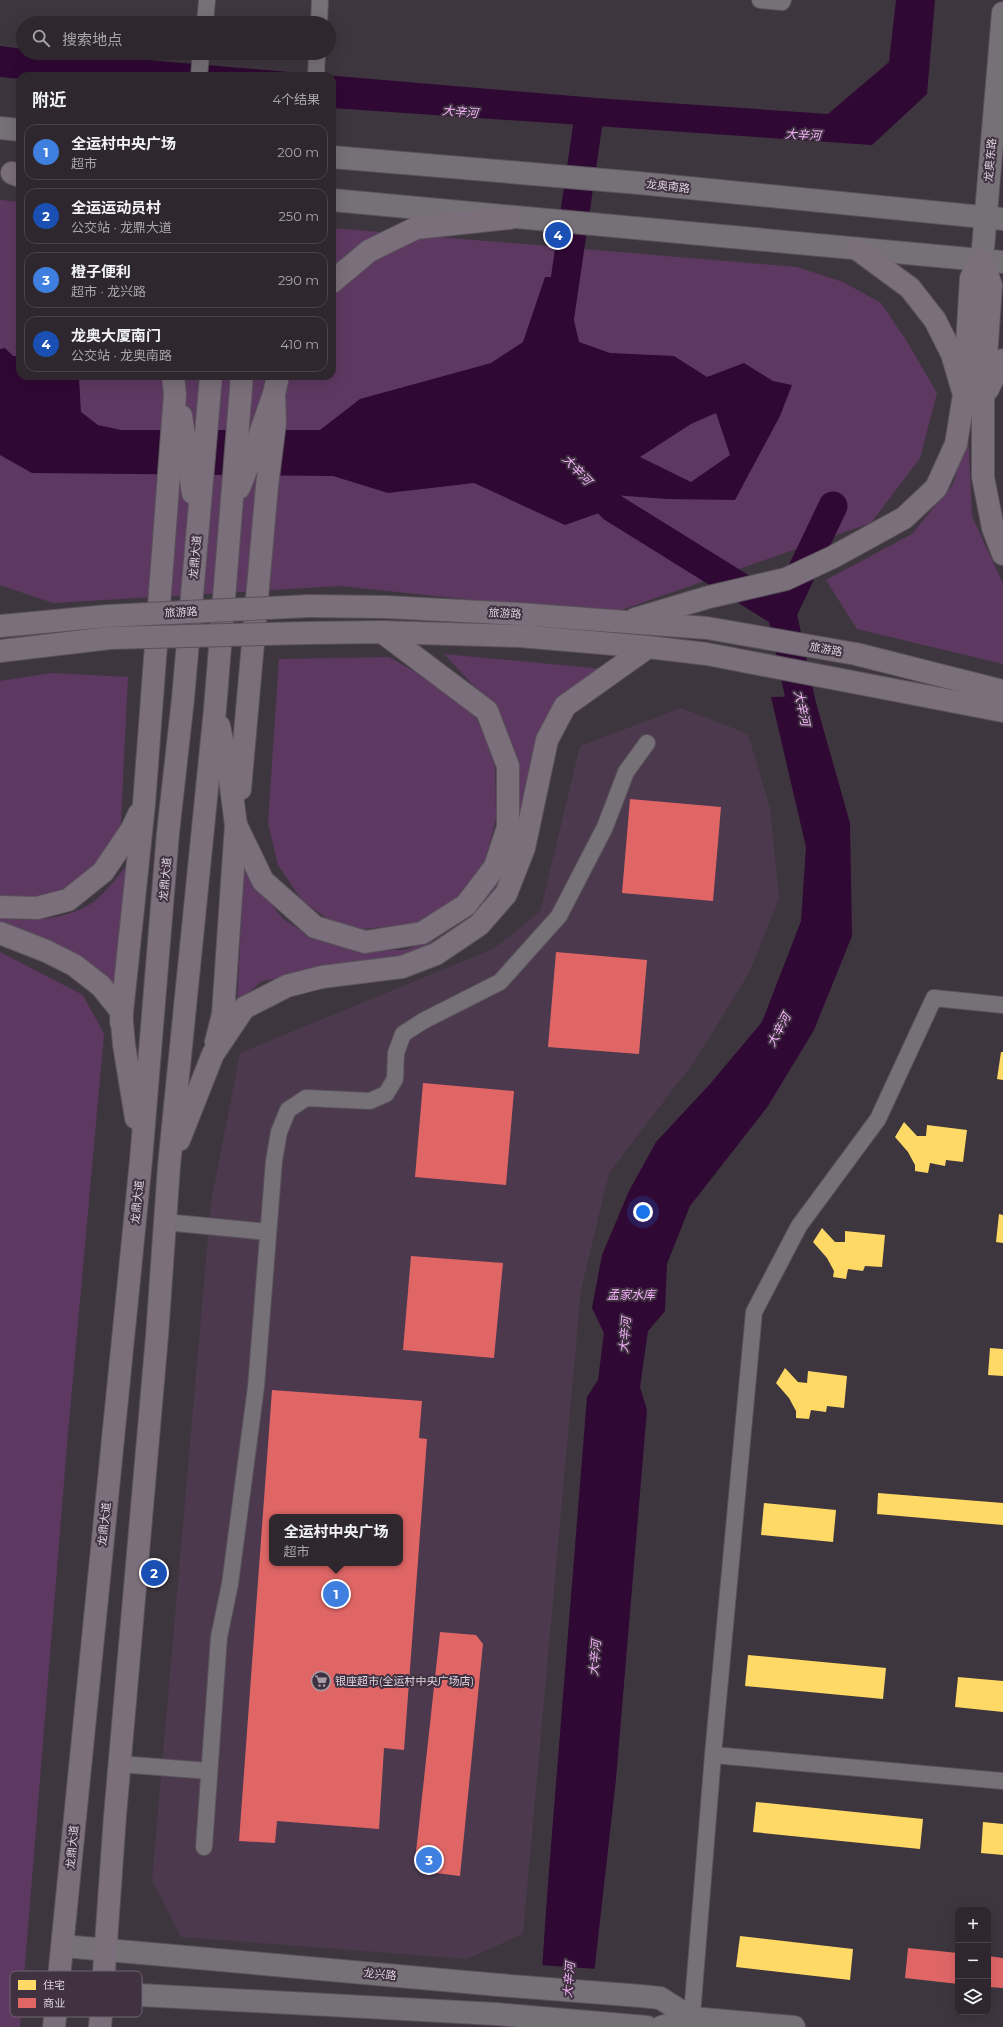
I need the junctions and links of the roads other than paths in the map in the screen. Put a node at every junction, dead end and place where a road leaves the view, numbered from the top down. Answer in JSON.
{"nodes":[{"id":1,"x":207,"y":0,"type":"edge"},
{"id":2,"x":320,"y":0,"type":"edge"},
{"id":3,"x":760,"y":0,"type":"edge"},
{"id":4,"x":782,"y":1,"type":"edge"},
{"id":5,"x":1003,"y":13,"type":"edge"},
{"id":6,"x":206,"y":16,"type":"edge"},
{"id":7,"x":319,"y":16,"type":"edge"},
{"id":8,"x":201,"y":60,"type":"edge"},
{"id":9,"x":199,"y":72,"type":"edge"},
{"id":10,"x":0,"y":128,"type":"edge"},
{"id":11,"x":16,"y":130,"type":"edge"},
{"id":12,"x":336,"y":157,"type":"edge"},
{"id":13,"x":336,"y":200,"type":"edge"},
{"id":14,"x":511,"y":218,"type":"junction"},
{"id":15,"x":994,"y":218,"type":"edge"},
{"id":16,"x":858,"y":249,"type":"junction"},
{"id":17,"x":993,"y":261,"type":"edge"},
{"id":18,"x":336,"y":279,"type":"edge"},
{"id":19,"x":1003,"y":360,"type":"edge"},
{"id":20,"x":211,"y":380,"type":"edge"},
{"id":21,"x":242,"y":380,"type":"edge"},
{"id":22,"x":174,"y":385,"type":"edge"},
{"id":23,"x":276,"y":385,"type":"edge"},
{"id":24,"x":973,"y":398,"type":"junction"},
{"id":25,"x":269,"y":423,"type":"junction"},
{"id":26,"x":178,"y":424,"type":"junction"},
{"id":27,"x":236,"y":483,"type":"junction"},
{"id":28,"x":198,"y":497,"type":"junction"},
{"id":29,"x":1003,"y":554,"type":"edge"},
{"id":30,"x":0,"y":614,"type":"edge"},
{"id":31,"x":38,"y":622,"type":"junction"},
{"id":32,"x":621,"y":623,"type":"junction"},
{"id":33,"x":0,"y":626,"type":"edge"},
{"id":34,"x":382,"y":632,"type":"junction"},
{"id":35,"x":648,"y":647,"type":"junction"},
{"id":36,"x":0,"y":651,"type":"edge"},
{"id":37,"x":1003,"y":691,"type":"edge"},
{"id":38,"x":182,"y":699,"type":"junction"},
{"id":39,"x":215,"y":709,"type":"junction"},
{"id":40,"x":1003,"y":711,"type":"edge"},
{"id":41,"x":647,"y":743,"type":"dead end"},
{"id":42,"x":144,"y":804,"type":"junction"},
{"id":43,"x":236,"y":825,"type":"junction"},
{"id":44,"x":0,"y":907,"type":"edge"},
{"id":45,"x":0,"y":933,"type":"edge"},
{"id":46,"x":1003,"y":1005,"type":"edge"},
{"id":47,"x":121,"y":1022,"type":"junction"},
{"id":48,"x":213,"y":1054,"type":"junction"},
{"id":49,"x":141,"y":1160,"type":"junction"},
{"id":50,"x":169,"y":1166,"type":"junction"},
{"id":51,"x":165,"y":1222,"type":"junction"},
{"id":52,"x":268,"y":1232,"type":"junction"},
{"id":53,"x":713,"y":1755,"type":"junction"},
{"id":54,"x":120,"y":1764,"type":"junction"},
{"id":55,"x":209,"y":1771,"type":"junction"},
{"id":56,"x":1003,"y":1781,"type":"edge"},
{"id":57,"x":204,"y":1846,"type":"dead end"},
{"id":58,"x":63,"y":1946,"type":"junction"},
{"id":59,"x":104,"y":1950,"type":"junction"},
{"id":60,"x":60,"y":1971,"type":"edge"},
{"id":61,"x":104,"y":1971,"type":"edge"},
{"id":62,"x":142,"y":1995,"type":"edge"},
{"id":63,"x":55,"y":2017,"type":"edge"},
{"id":64,"x":101,"y":2017,"type":"edge"},
{"id":65,"x":691,"y":2022,"type":"edge"},
{"id":66,"x":643,"y":2026,"type":"edge"},
{"id":67,"x":54,"y":2027,"type":"edge"},
{"id":68,"x":100,"y":2027,"type":"edge"},
{"id":69,"x":661,"y":2027,"type":"edge"},
{"id":70,"x":794,"y":2027,"type":"edge"}],
"edges":[{"from":1,"to":6,"type":"street"},
{"from":2,"to":7,"type":"street"},
{"from":3,"to":4,"type":"street"},
{"from":5,"to":15,"type":"street","name":"龙奥东路"},
{"from":8,"to":9,"type":"street"},
{"from":10,"to":11,"type":"street"},
{"from":12,"to":15,"type":"street","name":"龙奥南路"},
{"from":13,"to":14,"type":"street"},
{"from":14,"to":16,"type":"street"},
{"from":14,"to":18,"type":"main road"},
{"from":15,"to":17,"type":"street","name":"龙奥东路"},
{"from":16,"to":17,"type":"street"},
{"from":16,"to":24,"type":"main road"},
{"from":17,"to":24,"type":"main road"},
{"from":19,"to":24,"type":"main road"},
{"from":20,"to":28,"type":"main road","name":"龙鼎大道"},
{"from":21,"to":27,"type":"main road"},
{"from":22,"to":26,"type":"main road"},
{"from":23,"to":25,"type":"main road"},
{"from":24,"to":29,"type":"main road"},
{"from":24,"to":32,"type":"main road"},
{"from":25,"to":27,"type":"main road"},
{"from":25,"to":43,"type":"main road"},
{"from":26,"to":28,"type":"main road"},
{"from":26,"to":42,"type":"main road"},
{"from":27,"to":39,"type":"main road"},
{"from":28,"to":38,"type":"main road","name":"龙鼎大道"},
{"from":30,"to":31,"type":"main road"},
{"from":31,"to":32,"type":"main road","name":"旅游路","bridge":true},
{"from":31,"to":33,"type":"main road","name":"旅游路"},
{"from":32,"to":37,"type":"main road","name":"旅游路"},
{"from":34,"to":35,"type":"main road","name":"旅游路"},
{"from":34,"to":36,"type":"main road","name":"旅游路","bridge":true},
{"from":34,"to":43,"type":"main road"},
{"from":35,"to":40,"type":"main road","name":"旅游路"},
{"from":35,"to":48,"type":"main road"},
{"from":38,"to":42,"type":"main road"},
{"from":38,"to":49,"type":"main road","name":"龙鼎大道"},
{"from":39,"to":43,"type":"main road"},
{"from":39,"to":50,"type":"main road"},
{"from":41,"to":52,"type":"street"},
{"from":42,"to":44,"type":"main road"},
{"from":42,"to":47,"type":"main road"},
{"from":43,"to":48,"type":"main road"},
{"from":45,"to":47,"type":"main road"},
{"from":46,"to":53,"type":"street"},
{"from":47,"to":49,"type":"main road"},
{"from":48,"to":50,"type":"main road"},
{"from":49,"to":58,"type":"main road","name":"龙鼎大道"},
{"from":50,"to":51,"type":"main road"},
{"from":51,"to":52,"type":"street"},
{"from":51,"to":54,"type":"main road"},
{"from":52,"to":55,"type":"street"},
{"from":53,"to":56,"type":"street"},
{"from":53,"to":65,"type":"street"},
{"from":54,"to":55,"type":"street"},
{"from":54,"to":59,"type":"main road"},
{"from":55,"to":57,"type":"street"},
{"from":58,"to":59,"type":"street","name":"龙兴路"},
{"from":58,"to":60,"type":"main road","name":"龙鼎大道"},
{"from":59,"to":61,"type":"main road"},
{"from":59,"to":65,"type":"street","name":"龙兴路"},
{"from":62,"to":66,"type":"street"},
{"from":63,"to":67,"type":"main road","name":"龙鼎大道"},
{"from":64,"to":68,"type":"main road"},
{"from":65,"to":69,"type":"street","name":"龙兴路"},
{"from":65,"to":70,"type":"street","name":"龙兴路"}]}
